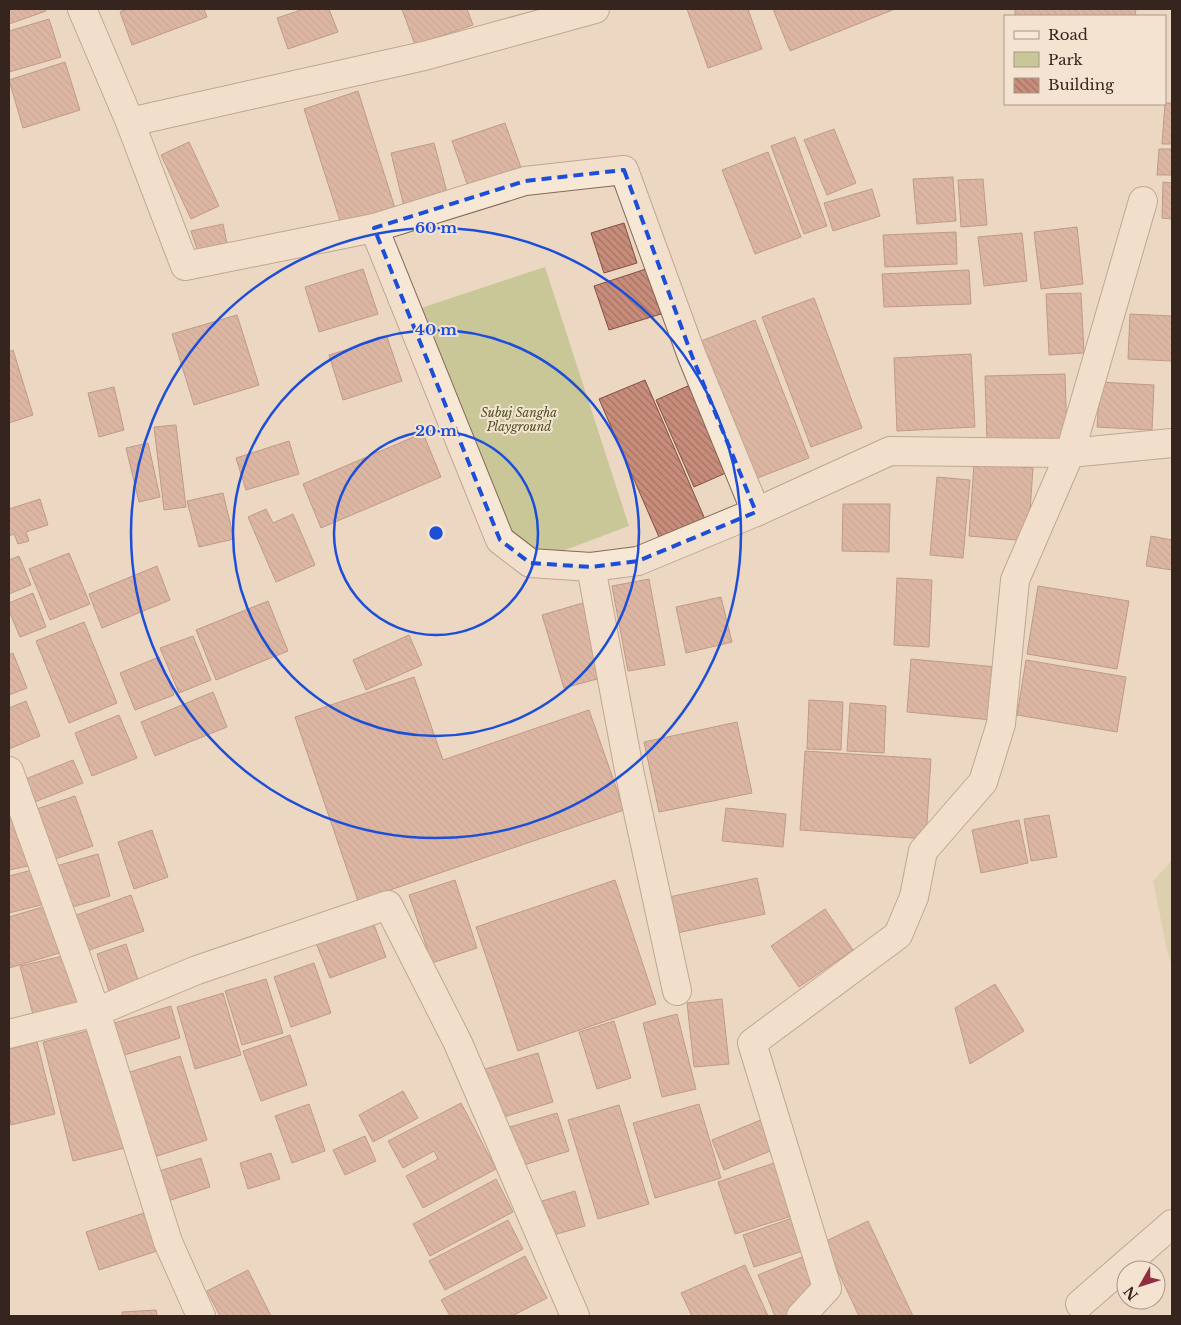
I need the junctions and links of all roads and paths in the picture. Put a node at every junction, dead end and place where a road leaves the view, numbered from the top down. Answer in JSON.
{"nodes":[{"id":1,"x":82,"y":9,"type":"edge"},
{"id":2,"x":594,"y":9,"type":"edge"},
{"id":3,"x":130,"y":122,"type":"junction"},
{"id":4,"x":1143,"y":200,"type":"dead end"},
{"id":5,"x":374,"y":228,"type":"junction"},
{"id":6,"x":1172,"y":443,"type":"edge"},
{"id":7,"x":1070,"y":453,"type":"junction"},
{"id":8,"x":756,"y":512,"type":"junction"},
{"id":9,"x":591,"y":568,"type":"junction"},
{"id":10,"x":9,"y":771,"type":"edge"},
{"id":11,"x":677,"y":992,"type":"dead end"},
{"id":12,"x":96,"y":1012,"type":"junction"},
{"id":13,"x":9,"y":1034,"type":"edge"},
{"id":14,"x":1172,"y":1224,"type":"edge"},
{"id":15,"x":1080,"y":1304,"type":"dead end"},
{"id":16,"x":201,"y":1316,"type":"edge"},
{"id":17,"x":575,"y":1316,"type":"edge"},
{"id":18,"x":801,"y":1316,"type":"edge"}],
"edges":[{"from":1,"to":3,"type":"street"},
{"from":2,"to":3,"type":"street"},
{"from":3,"to":5,"type":"street"},
{"from":4,"to":7,"type":"street"},
{"from":5,"to":8,"type":"street"},
{"from":5,"to":9,"type":"street"},
{"from":6,"to":7,"type":"street"},
{"from":7,"to":8,"type":"street"},
{"from":7,"to":18,"type":"street"},
{"from":8,"to":9,"type":"street"},
{"from":9,"to":11,"type":"street"},
{"from":10,"to":12,"type":"street"},
{"from":12,"to":13,"type":"street"},
{"from":12,"to":16,"type":"street"},
{"from":12,"to":17,"type":"street"},
{"from":14,"to":15,"type":"street"}]}
